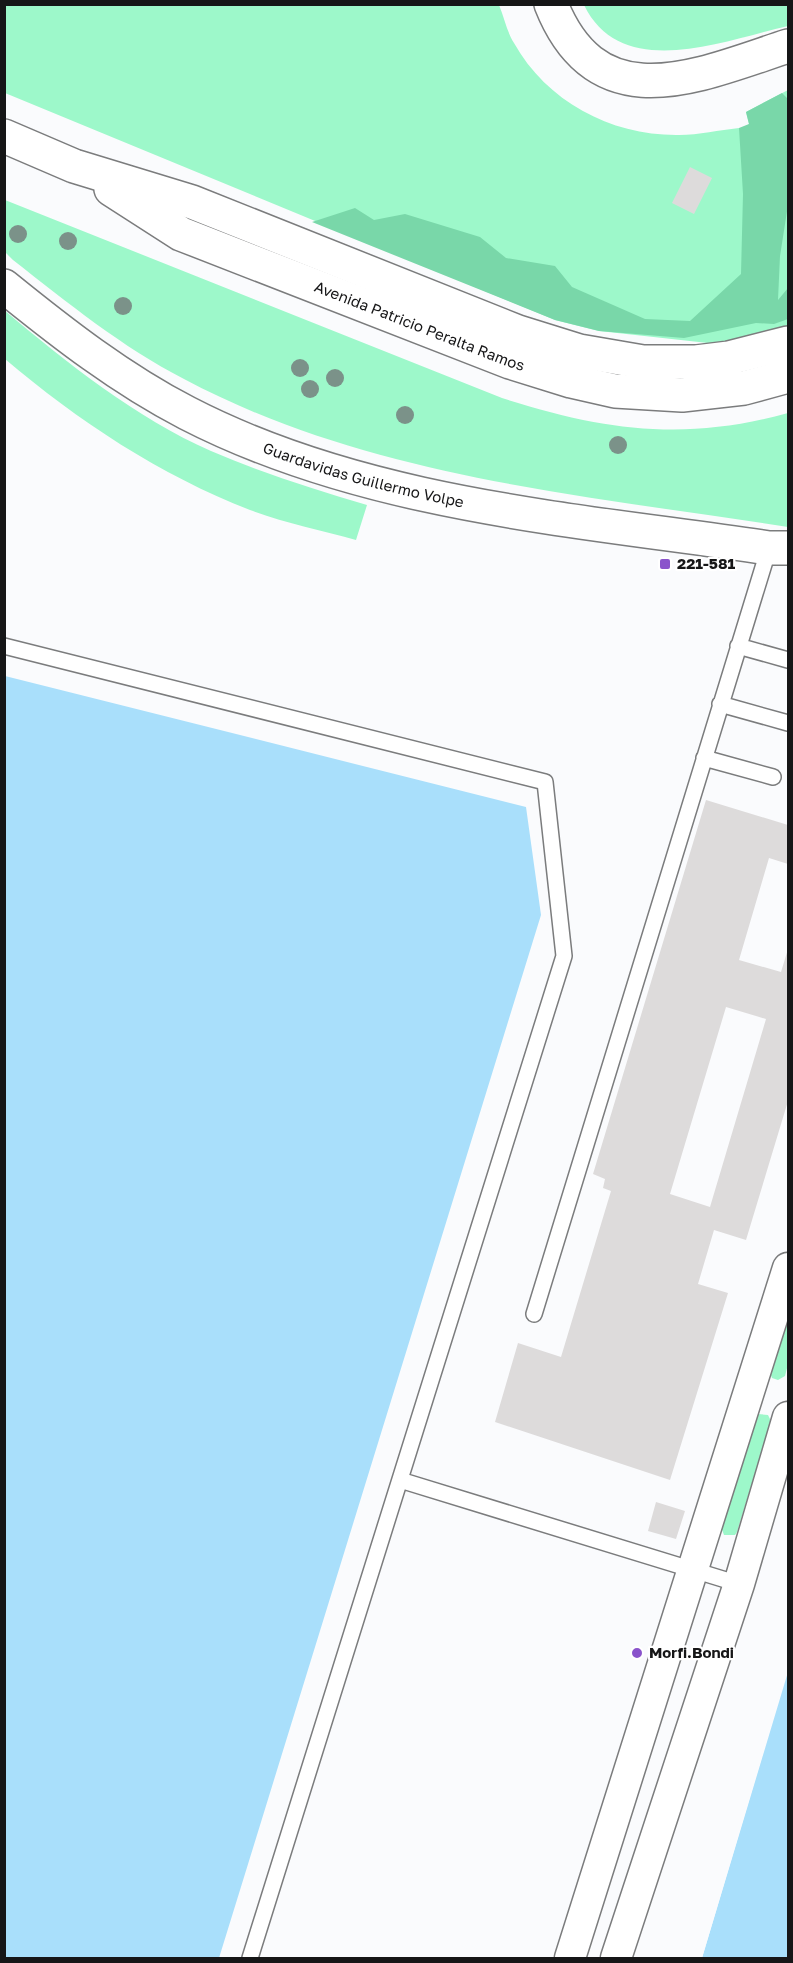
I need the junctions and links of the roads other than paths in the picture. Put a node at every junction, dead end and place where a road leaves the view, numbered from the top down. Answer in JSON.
{"nodes":[{"id":1,"x":551,"y":4,"type":"edge"},
{"id":2,"x":789,"y":46,"type":"edge"},
{"id":3,"x":4,"y":136,"type":"edge"},
{"id":4,"x":74,"y":166,"type":"junction"},
{"id":5,"x":4,"y":286,"type":"edge"},
{"id":6,"x":789,"y":343,"type":"edge"},
{"id":7,"x":789,"y":376,"type":"edge"},
{"id":8,"x":782,"y":550,"type":"edge"},
{"id":9,"x":4,"y":646,"type":"edge"},
{"id":10,"x":738,"y":646,"type":"junction"},
{"id":11,"x":789,"y":660,"type":"edge"},
{"id":12,"x":720,"y":704,"type":"junction"},
{"id":13,"x":789,"y":723,"type":"edge"},
{"id":14,"x":704,"y":758,"type":"junction"},
{"id":15,"x":773,"y":777,"type":"dead end"},
{"id":16,"x":789,"y":1268,"type":"edge"},
{"id":17,"x":534,"y":1314,"type":"dead end"},
{"id":18,"x":789,"y":1417,"type":"edge"},
{"id":19,"x":400,"y":1480,"type":"junction"},
{"id":20,"x":695,"y":1570,"type":"junction"},
{"id":21,"x":739,"y":1584,"type":"junction"},
{"id":22,"x":250,"y":1959,"type":"edge"},
{"id":23,"x":570,"y":1959,"type":"edge"},
{"id":24,"x":616,"y":1959,"type":"edge"}],
"edges":[{"from":1,"to":2,"type":"main road"},
{"from":3,"to":4,"type":"main road","name":"Avenida Patricio Peralta Ramos"},
{"from":4,"to":6,"type":"main road","name":"Avenida Patricio Peralta Ramos"},
{"from":4,"to":7,"type":"main road","name":"Avenida Patricio Peralta Ramos"},
{"from":5,"to":8,"type":"main road","name":"Guardavidas Guillermo Volpe"},
{"from":8,"to":10,"type":"lane"},
{"from":9,"to":19,"type":"lane"},
{"from":10,"to":11,"type":"lane"},
{"from":10,"to":12,"type":"lane"},
{"from":12,"to":13,"type":"lane"},
{"from":12,"to":14,"type":"lane"},
{"from":14,"to":15,"type":"lane"},
{"from":14,"to":17,"type":"lane"},
{"from":16,"to":20,"type":"street"},
{"from":18,"to":21,"type":"street"},
{"from":19,"to":20,"type":"lane"},
{"from":19,"to":22,"type":"lane"},
{"from":20,"to":21,"type":"lane"},
{"from":20,"to":23,"type":"street"},
{"from":21,"to":24,"type":"street"}]}
